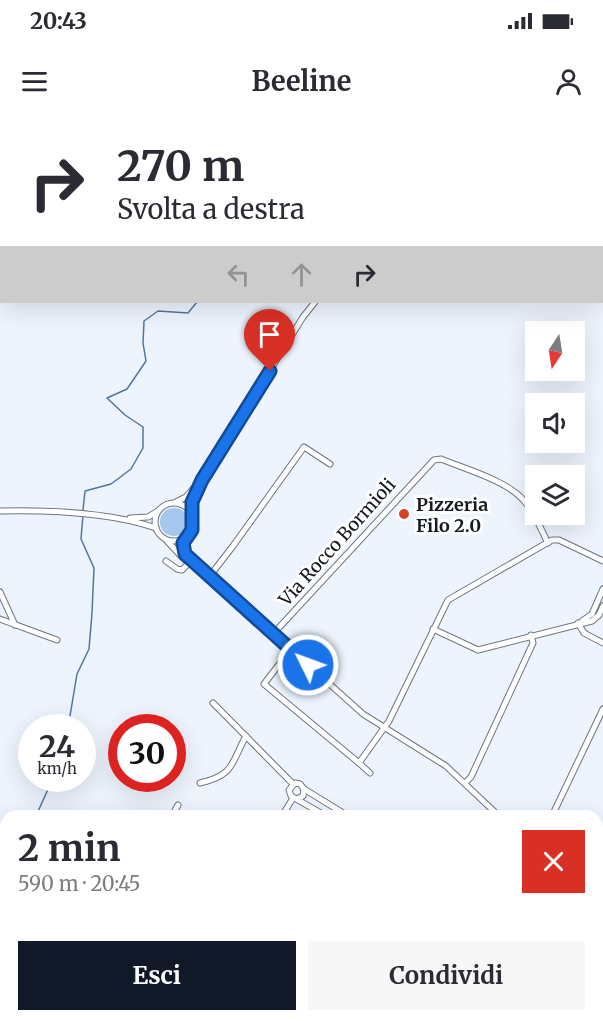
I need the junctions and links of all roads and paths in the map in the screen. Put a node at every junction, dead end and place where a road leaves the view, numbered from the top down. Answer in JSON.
{"nodes":[{"id":1,"x":314,"y":303,"type":"edge"},
{"id":2,"x":330,"y":464,"type":"dead end"},
{"id":3,"x":202,"y":480,"type":"junction"},
{"id":4,"x":173,"y":503,"type":"junction"},
{"id":5,"x":160,"y":510,"type":"junction"},
{"id":6,"x":0,"y":511,"type":"edge"},
{"id":7,"x":192,"y":514,"type":"junction"},
{"id":8,"x":122,"y":519,"type":"junction"},
{"id":9,"x":156,"y":528,"type":"junction"},
{"id":10,"x":186,"y":538,"type":"junction"},
{"id":11,"x":166,"y":540,"type":"junction"},
{"id":12,"x":548,"y":543,"type":"junction"},
{"id":13,"x":166,"y":561,"type":"dead end"},
{"id":14,"x":190,"y":561,"type":"junction"},
{"id":15,"x":603,"y":561,"type":"edge"},
{"id":16,"x":209,"y":576,"type":"junction"},
{"id":17,"x":603,"y":589,"type":"edge"},
{"id":18,"x":0,"y":592,"type":"edge"},
{"id":19,"x":603,"y":606,"type":"edge"},
{"id":20,"x":0,"y":619,"type":"edge"},
{"id":21,"x":578,"y":623,"type":"junction"},
{"id":22,"x":15,"y":625,"type":"junction"},
{"id":23,"x":433,"y":629,"type":"junction"},
{"id":24,"x":274,"y":633,"type":"junction"},
{"id":25,"x":531,"y":635,"type":"junction"},
{"id":26,"x":57,"y":640,"type":"dead end"},
{"id":27,"x":603,"y":643,"type":"edge"},
{"id":28,"x":291,"y":649,"type":"junction"},
{"id":29,"x":213,"y":703,"type":"dead end"},
{"id":30,"x":603,"y":709,"type":"edge"},
{"id":31,"x":384,"y":729,"type":"junction"},
{"id":32,"x":246,"y":736,"type":"junction"},
{"id":33,"x":359,"y":763,"type":"junction"},
{"id":34,"x":370,"y":773,"type":"dead end"},
{"id":35,"x":200,"y":783,"type":"dead end"},
{"id":36,"x":465,"y":783,"type":"junction"},
{"id":37,"x":293,"y":784,"type":"junction"},
{"id":38,"x":304,"y":789,"type":"junction"},
{"id":39,"x":295,"y":798,"type":"junction"},
{"id":40,"x":178,"y":805,"type":"dead end"},
{"id":41,"x":336,"y":809,"type":"edge"},
{"id":42,"x":175,"y":810,"type":"edge"},
{"id":43,"x":286,"y":810,"type":"edge"},
{"id":44,"x":316,"y":810,"type":"edge"},
{"id":45,"x":493,"y":810,"type":"edge"},
{"id":46,"x":555,"y":810,"type":"edge"}],
"edges":[{"from":1,"to":3,"type":"street"},
{"from":2,"to":16,"type":"street"},
{"from":3,"to":4,"type":"street"},
{"from":3,"to":7,"type":"street"},
{"from":4,"to":5,"type":"street"},
{"from":4,"to":7,"type":"street"},
{"from":5,"to":8,"type":"street"},
{"from":5,"to":9,"type":"street"},
{"from":6,"to":8,"type":"street"},
{"from":7,"to":10,"type":"street"},
{"from":8,"to":9,"type":"street"},
{"from":9,"to":11,"type":"street"},
{"from":10,"to":11,"type":"street"},
{"from":10,"to":14,"type":"street"},
{"from":11,"to":14,"type":"street"},
{"from":12,"to":15,"type":"street"},
{"from":12,"to":23,"type":"street"},
{"from":12,"to":24,"type":"street","name":"Via Rocco Bormioli"},
{"from":13,"to":14,"type":"street"},
{"from":14,"to":16,"type":"street"},
{"from":16,"to":24,"type":"street"},
{"from":17,"to":21,"type":"street"},
{"from":18,"to":22,"type":"street"},
{"from":19,"to":21,"type":"street"},
{"from":20,"to":22,"type":"street"},
{"from":21,"to":25,"type":"street"},
{"from":21,"to":27,"type":"street"},
{"from":22,"to":26,"type":"street"},
{"from":23,"to":25,"type":"street"},
{"from":23,"to":31,"type":"street"},
{"from":24,"to":28,"type":"street"},
{"from":25,"to":36,"type":"street"},
{"from":28,"to":31,"type":"street"},
{"from":28,"to":33,"type":"street"},
{"from":29,"to":32,"type":"street"},
{"from":30,"to":46,"type":"street"},
{"from":31,"to":33,"type":"street"},
{"from":31,"to":36,"type":"street"},
{"from":32,"to":35,"type":"street"},
{"from":32,"to":37,"type":"street"},
{"from":33,"to":34,"type":"street"},
{"from":36,"to":45,"type":"street"},
{"from":37,"to":38,"type":"street"},
{"from":37,"to":39,"type":"street"},
{"from":38,"to":39,"type":"street"},
{"from":38,"to":41,"type":"street"},
{"from":39,"to":43,"type":"street"},
{"from":39,"to":44,"type":"street"},
{"from":40,"to":42,"type":"street"}]}
